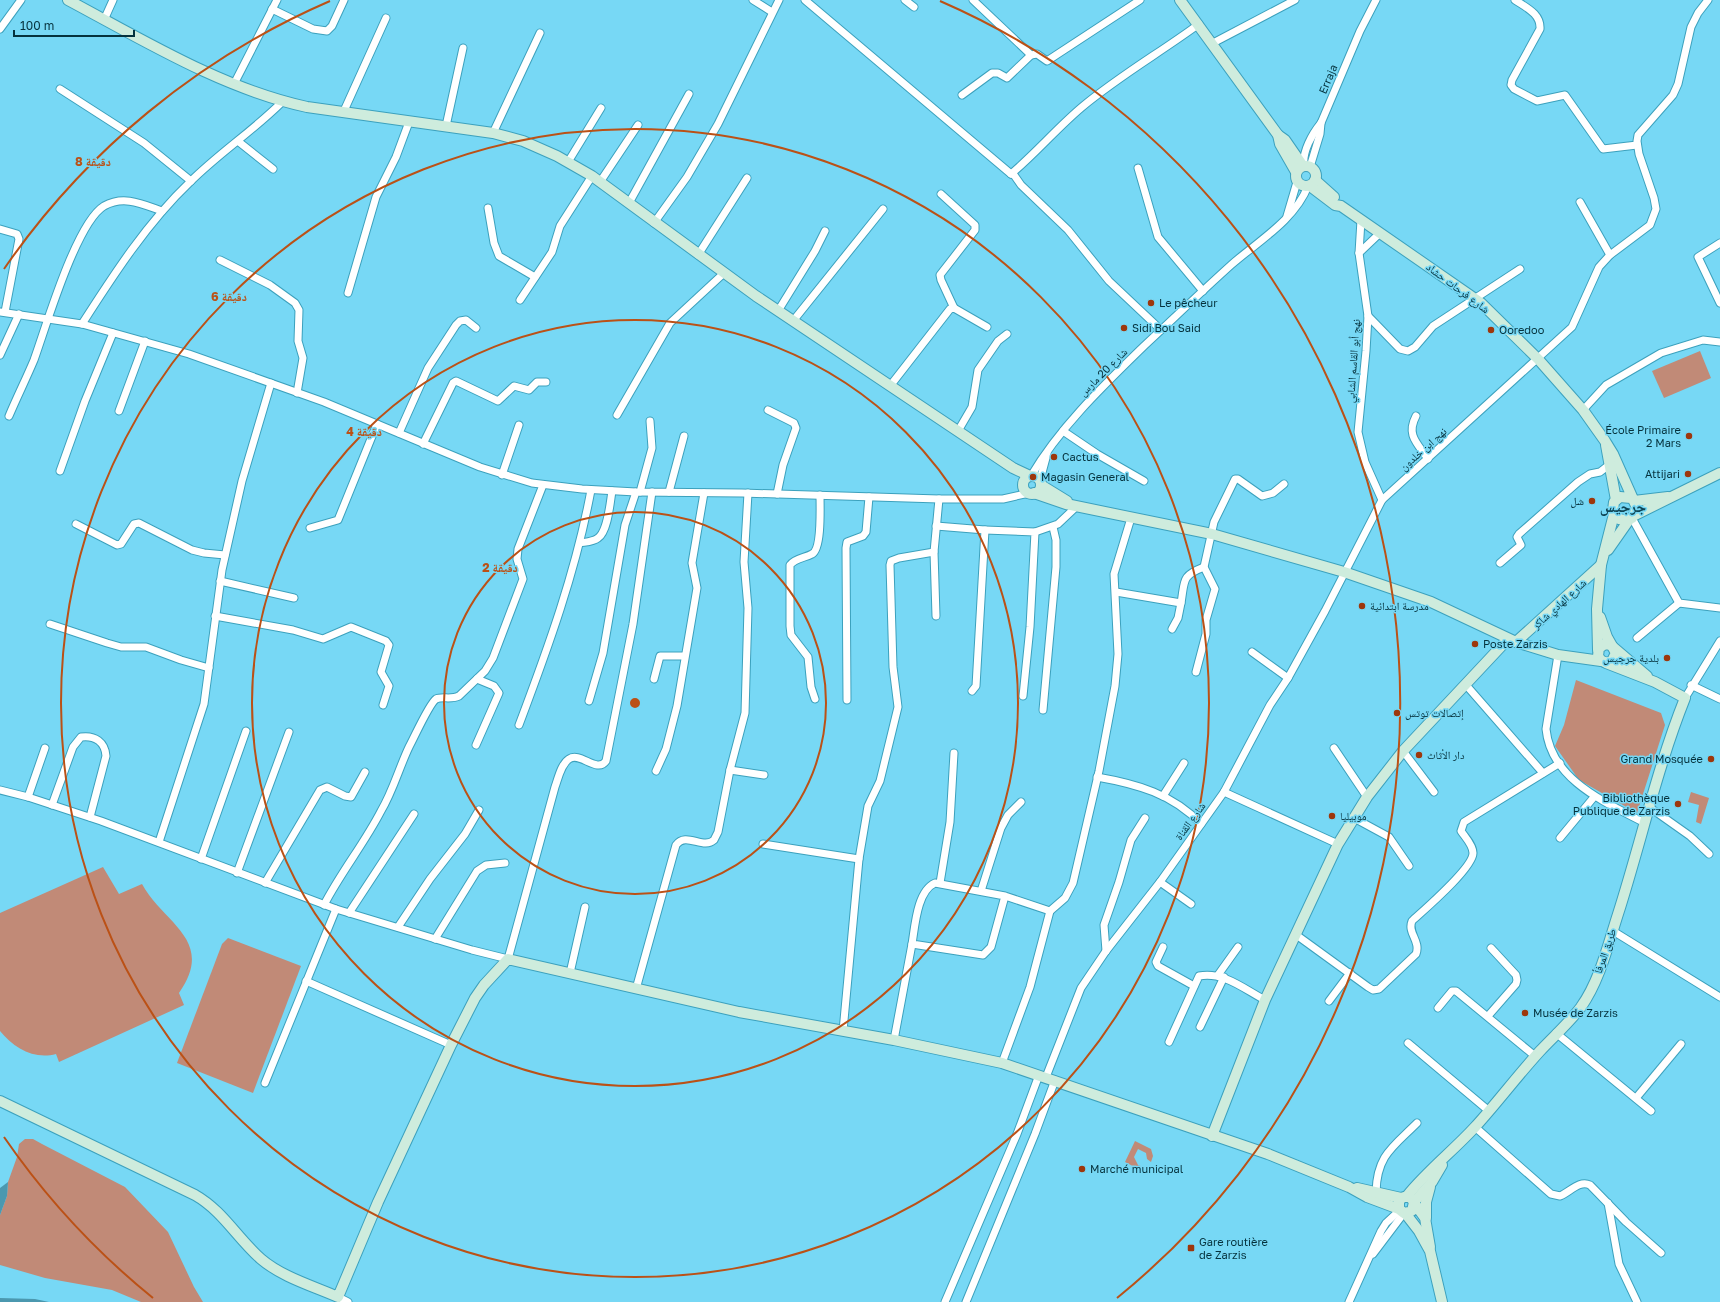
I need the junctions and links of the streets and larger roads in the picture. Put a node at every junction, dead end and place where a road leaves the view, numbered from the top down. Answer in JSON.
{"nodes":[{"id":1,"x":21,"y":0,"type":"edge"},
{"id":2,"x":68,"y":0,"type":"edge"},
{"id":3,"x":113,"y":0,"type":"edge"},
{"id":4,"x":277,"y":0,"type":"edge"},
{"id":5,"x":344,"y":0,"type":"edge"},
{"id":6,"x":753,"y":0,"type":"edge"},
{"id":7,"x":779,"y":0,"type":"edge"},
{"id":8,"x":805,"y":0,"type":"edge"},
{"id":9,"x":905,"y":0,"type":"edge"},
{"id":10,"x":973,"y":0,"type":"edge"},
{"id":11,"x":1140,"y":0,"type":"edge"},
{"id":12,"x":1180,"y":0,"type":"edge"},
{"id":13,"x":1295,"y":0,"type":"edge"},
{"id":14,"x":1376,"y":0,"type":"edge"},
{"id":15,"x":1515,"y":0,"type":"edge"},
{"id":16,"x":1708,"y":0,"type":"edge"},
{"id":17,"x":914,"y":7,"type":"dead end"},
{"id":18,"x":272,"y":9,"type":"junction"},
{"id":19,"x":772,"y":12,"type":"junction"},
{"id":20,"x":386,"y":18,"type":"dead end"},
{"id":21,"x":104,"y":20,"type":"junction"},
{"id":22,"x":1199,"y":24,"type":"junction"},
{"id":23,"x":0,"y":29,"type":"edge"},
{"id":24,"x":540,"y":33,"type":"dead end"},
{"id":25,"x":1213,"y":43,"type":"junction"},
{"id":26,"x":463,"y":48,"type":"dead end"},
{"id":27,"x":1031,"y":55,"type":"junction"},
{"id":28,"x":234,"y":84,"type":"junction"},
{"id":29,"x":60,"y":89,"type":"dead end"},
{"id":30,"x":689,"y":94,"type":"dead end"},
{"id":31,"x":962,"y":95,"type":"dead end"},
{"id":32,"x":282,"y":102,"type":"junction"},
{"id":33,"x":601,"y":108,"type":"dead end"},
{"id":34,"x":343,"y":113,"type":"junction"},
{"id":35,"x":409,"y":122,"type":"junction"},
{"id":36,"x":638,"y":125,"type":"dead end"},
{"id":37,"x":446,"y":126,"type":"junction"},
{"id":38,"x":494,"y":133,"type":"junction"},
{"id":39,"x":239,"y":142,"type":"junction"},
{"id":40,"x":1637,"y":145,"type":"junction"},
{"id":41,"x":568,"y":162,"type":"junction"},
{"id":42,"x":1138,"y":168,"type":"dead end"},
{"id":43,"x":1303,"y":168,"type":"junction"},
{"id":44,"x":274,"y":169,"type":"dead end"},
{"id":45,"x":1011,"y":174,"type":"junction"},
{"id":46,"x":747,"y":178,"type":"dead end"},
{"id":47,"x":596,"y":179,"type":"junction"},
{"id":48,"x":191,"y":181,"type":"junction"},
{"id":49,"x":1297,"y":182,"type":"junction"},
{"id":50,"x":1311,"y":184,"type":"junction"},
{"id":51,"x":941,"y":194,"type":"dead end"},
{"id":52,"x":1580,"y":202,"type":"dead end"},
{"id":53,"x":629,"y":203,"type":"junction"},
{"id":54,"x":488,"y":208,"type":"dead end"},
{"id":55,"x":883,"y":209,"type":"dead end"},
{"id":56,"x":162,"y":211,"type":"junction"},
{"id":57,"x":1286,"y":218,"type":"junction"},
{"id":58,"x":1361,"y":220,"type":"junction"},
{"id":59,"x":654,"y":223,"type":"junction"},
{"id":60,"x":0,"y":228,"type":"edge"},
{"id":61,"x":825,"y":231,"type":"dead end"},
{"id":62,"x":1380,"y":232,"type":"junction"},
{"id":63,"x":1720,"y":242,"type":"edge"},
{"id":64,"x":1359,"y":253,"type":"junction"},
{"id":65,"x":698,"y":255,"type":"junction"},
{"id":66,"x":1610,"y":255,"type":"junction"},
{"id":67,"x":220,"y":260,"type":"dead end"},
{"id":68,"x":1520,"y":269,"type":"dead end"},
{"id":69,"x":724,"y":273,"type":"junction"},
{"id":70,"x":535,"y":277,"type":"junction"},
{"id":71,"x":1203,"y":291,"type":"junction"},
{"id":72,"x":348,"y":294,"type":"dead end"},
{"id":73,"x":1474,"y":298,"type":"junction"},
{"id":74,"x":520,"y":300,"type":"dead end"},
{"id":75,"x":1720,"y":303,"type":"edge"},
{"id":76,"x":954,"y":308,"type":"junction"},
{"id":77,"x":778,"y":311,"type":"junction"},
{"id":78,"x":3,"y":312,"type":"edge"},
{"id":79,"x":19,"y":314,"type":"junction"},
{"id":80,"x":1368,"y":316,"type":"junction"},
{"id":81,"x":49,"y":319,"type":"junction"},
{"id":82,"x":793,"y":321,"type":"junction"},
{"id":83,"x":82,"y":324,"type":"junction"},
{"id":84,"x":987,"y":327,"type":"dead end"},
{"id":85,"x":476,"y":328,"type":"dead end"},
{"id":86,"x":1161,"y":330,"type":"junction"},
{"id":87,"x":113,"y":333,"type":"junction"},
{"id":88,"x":1007,"y":334,"type":"dead end"},
{"id":89,"x":145,"y":342,"type":"junction"},
{"id":90,"x":1720,"y":342,"type":"edge"},
{"id":91,"x":0,"y":355,"type":"edge"},
{"id":92,"x":1538,"y":359,"type":"junction"},
{"id":93,"x":546,"y":382,"type":"dead end"},
{"id":94,"x":271,"y":383,"type":"junction"},
{"id":95,"x":890,"y":386,"type":"junction"},
{"id":96,"x":298,"y":393,"type":"junction"},
{"id":97,"x":768,"y":410,"type":"dead end"},
{"id":98,"x":1583,"y":410,"type":"junction"},
{"id":99,"x":119,"y":411,"type":"dead end"},
{"id":100,"x":617,"y":415,"type":"dead end"},
{"id":101,"x":9,"y":416,"type":"dead end"},
{"id":102,"x":1416,"y":416,"type":"dead end"},
{"id":103,"x":650,"y":421,"type":"dead end"},
{"id":104,"x":377,"y":424,"type":"junction"},
{"id":105,"x":519,"y":425,"type":"dead end"},
{"id":106,"x":958,"y":431,"type":"junction"},
{"id":107,"x":1063,"y":431,"type":"junction"},
{"id":108,"x":399,"y":433,"type":"junction"},
{"id":109,"x":684,"y":436,"type":"dead end"},
{"id":110,"x":1605,"y":442,"type":"junction"},
{"id":111,"x":423,"y":444,"type":"junction"},
{"id":112,"x":1428,"y":459,"type":"junction"},
{"id":113,"x":1609,"y":465,"type":"junction"},
{"id":114,"x":60,"y":471,"type":"dead end"},
{"id":115,"x":1720,"y":473,"type":"edge"},
{"id":116,"x":502,"y":475,"type":"junction"},
{"id":117,"x":1033,"y":480,"type":"junction"},
{"id":118,"x":1144,"y":481,"type":"dead end"},
{"id":119,"x":1284,"y":484,"type":"dead end"},
{"id":120,"x":543,"y":485,"type":"junction"},
{"id":121,"x":590,"y":490,"type":"junction"},
{"id":122,"x":612,"y":491,"type":"junction"},
{"id":123,"x":638,"y":492,"type":"junction"},
{"id":124,"x":652,"y":492,"type":"junction"},
{"id":125,"x":669,"y":492,"type":"junction"},
{"id":126,"x":704,"y":493,"type":"junction"},
{"id":127,"x":748,"y":493,"type":"junction"},
{"id":128,"x":1032,"y":493,"type":"junction"},
{"id":129,"x":777,"y":494,"type":"junction"},
{"id":130,"x":820,"y":495,"type":"junction"},
{"id":131,"x":869,"y":497,"type":"junction"},
{"id":132,"x":1670,"y":497,"type":"junction"},
{"id":133,"x":939,"y":499,"type":"junction"},
{"id":134,"x":1633,"y":499,"type":"junction"},
{"id":135,"x":1382,"y":500,"type":"junction"},
{"id":136,"x":1616,"y":500,"type":"junction"},
{"id":137,"x":1076,"y":506,"type":"junction"},
{"id":138,"x":1614,"y":514,"type":"junction"},
{"id":139,"x":1131,"y":518,"type":"junction"},
{"id":140,"x":1632,"y":518,"type":"junction"},
{"id":141,"x":76,"y":524,"type":"dead end"},
{"id":142,"x":936,"y":526,"type":"junction"},
{"id":143,"x":1053,"y":527,"type":"junction"},
{"id":144,"x":310,"y":528,"type":"dead end"},
{"id":145,"x":985,"y":530,"type":"junction"},
{"id":146,"x":1035,"y":532,"type":"junction"},
{"id":147,"x":1212,"y":534,"type":"junction"},
{"id":148,"x":580,"y":543,"type":"junction"},
{"id":149,"x":934,"y":552,"type":"junction"},
{"id":150,"x":225,"y":555,"type":"junction"},
{"id":151,"x":1604,"y":555,"type":"junction"},
{"id":152,"x":1500,"y":563,"type":"dead end"},
{"id":153,"x":1601,"y":565,"type":"junction"},
{"id":154,"x":1204,"y":567,"type":"junction"},
{"id":155,"x":1344,"y":572,"type":"junction"},
{"id":156,"x":220,"y":581,"type":"junction"},
{"id":157,"x":1116,"y":592,"type":"junction"},
{"id":158,"x":294,"y":598,"type":"dead end"},
{"id":159,"x":1181,"y":603,"type":"junction"},
{"id":160,"x":1679,"y":603,"type":"junction"},
{"id":161,"x":1720,"y":608,"type":"edge"},
{"id":162,"x":1597,"y":609,"type":"junction"},
{"id":163,"x":214,"y":616,"type":"junction"},
{"id":164,"x":936,"y":616,"type":"dead end"},
{"id":165,"x":50,"y":624,"type":"dead end"},
{"id":166,"x":1172,"y":629,"type":"dead end"},
{"id":167,"x":1637,"y":638,"type":"dead end"},
{"id":168,"x":1512,"y":641,"type":"junction"},
{"id":169,"x":1720,"y":641,"type":"edge"},
{"id":170,"x":1612,"y":646,"type":"junction"},
{"id":171,"x":1252,"y":652,"type":"dead end"},
{"id":172,"x":1558,"y":655,"type":"junction"},
{"id":173,"x":684,"y":656,"type":"junction"},
{"id":174,"x":1601,"y":657,"type":"junction"},
{"id":175,"x":209,"y":668,"type":"junction"},
{"id":176,"x":1196,"y":672,"type":"dead end"},
{"id":177,"x":1288,"y":678,"type":"junction"},
{"id":178,"x":477,"y":679,"type":"junction"},
{"id":179,"x":654,"y":679,"type":"dead end"},
{"id":180,"x":1655,"y":682,"type":"junction"},
{"id":181,"x":1466,"y":685,"type":"junction"},
{"id":182,"x":1691,"y":685,"type":"junction"},
{"id":183,"x":972,"y":691,"type":"dead end"},
{"id":184,"x":1023,"y":696,"type":"dead end"},
{"id":185,"x":1685,"y":698,"type":"junction"},
{"id":186,"x":815,"y":699,"type":"dead end"},
{"id":187,"x":1720,"y":699,"type":"edge"},
{"id":188,"x":847,"y":700,"type":"dead end"},
{"id":189,"x":589,"y":702,"type":"dead end"},
{"id":190,"x":383,"y":705,"type":"dead end"},
{"id":191,"x":1043,"y":710,"type":"dead end"},
{"id":192,"x":519,"y":725,"type":"dead end"},
{"id":193,"x":246,"y":731,"type":"dead end"},
{"id":194,"x":289,"y":732,"type":"dead end"},
{"id":195,"x":476,"y":746,"type":"dead end"},
{"id":196,"x":46,"y":748,"type":"dead end"},
{"id":197,"x":1334,"y":748,"type":"dead end"},
{"id":198,"x":1403,"y":751,"type":"junction"},
{"id":199,"x":954,"y":753,"type":"dead end"},
{"id":200,"x":1184,"y":763,"type":"dead end"},
{"id":201,"x":1560,"y":763,"type":"junction"},
{"id":202,"x":730,"y":770,"type":"junction"},
{"id":203,"x":365,"y":772,"type":"dead end"},
{"id":204,"x":656,"y":772,"type":"dead end"},
{"id":205,"x":1543,"y":773,"type":"junction"},
{"id":206,"x":764,"y":775,"type":"dead end"},
{"id":207,"x":1097,"y":777,"type":"junction"},
{"id":208,"x":0,"y":790,"type":"edge"},
{"id":209,"x":1224,"y":792,"type":"junction"},
{"id":210,"x":1434,"y":792,"type":"dead end"},
{"id":211,"x":1163,"y":796,"type":"junction"},
{"id":212,"x":1367,"y":796,"type":"junction"},
{"id":213,"x":28,"y":797,"type":"junction"},
{"id":214,"x":1594,"y":797,"type":"junction"},
{"id":215,"x":1021,"y":802,"type":"dead end"},
{"id":216,"x":52,"y":805,"type":"junction"},
{"id":217,"x":1649,"y":807,"type":"junction"},
{"id":218,"x":480,"y":810,"type":"dead end"},
{"id":219,"x":414,"y":814,"type":"dead end"},
{"id":220,"x":90,"y":817,"type":"junction"},
{"id":221,"x":1145,"y":818,"type":"dead end"},
{"id":222,"x":1354,"y":818,"type":"junction"},
{"id":223,"x":1645,"y":823,"type":"junction"},
{"id":224,"x":1201,"y":824,"type":"junction"},
{"id":225,"x":1560,"y":838,"type":"dead end"},
{"id":226,"x":159,"y":842,"type":"junction"},
{"id":227,"x":763,"y":844,"type":"dead end"},
{"id":228,"x":1338,"y":844,"type":"junction"},
{"id":229,"x":1710,"y":854,"type":"dead end"},
{"id":230,"x":201,"y":859,"type":"junction"},
{"id":231,"x":859,"y":859,"type":"junction"},
{"id":232,"x":505,"y":863,"type":"dead end"},
{"id":233,"x":1409,"y":866,"type":"dead end"},
{"id":234,"x":237,"y":872,"type":"junction"},
{"id":235,"x":1160,"y":882,"type":"junction"},
{"id":236,"x":265,"y":883,"type":"junction"},
{"id":237,"x":940,"y":883,"type":"junction"},
{"id":238,"x":981,"y":891,"type":"junction"},
{"id":239,"x":1005,"y":896,"type":"junction"},
{"id":240,"x":1191,"y":904,"type":"dead end"},
{"id":241,"x":324,"y":905,"type":"junction"},
{"id":242,"x":585,"y":907,"type":"dead end"},
{"id":243,"x":336,"y":909,"type":"junction"},
{"id":244,"x":1050,"y":911,"type":"junction"},
{"id":245,"x":349,"y":913,"type":"junction"},
{"id":246,"x":398,"y":927,"type":"junction"},
{"id":247,"x":1613,"y":931,"type":"junction"},
{"id":248,"x":1295,"y":934,"type":"junction"},
{"id":249,"x":435,"y":938,"type":"junction"},
{"id":250,"x":912,"y":944,"type":"junction"},
{"id":251,"x":1163,"y":947,"type":"dead end"},
{"id":252,"x":1238,"y":947,"type":"dead end"},
{"id":253,"x":1491,"y":948,"type":"dead end"},
{"id":254,"x":1106,"y":951,"type":"junction"},
{"id":255,"x":508,"y":959,"type":"junction"},
{"id":256,"x":570,"y":973,"type":"junction"},
{"id":257,"x":1350,"y":974,"type":"junction"},
{"id":258,"x":1221,"y":976,"type":"junction"},
{"id":259,"x":306,"y":981,"type":"junction"},
{"id":260,"x":1194,"y":986,"type":"junction"},
{"id":261,"x":636,"y":989,"type":"junction"},
{"id":262,"x":1720,"y":997,"type":"edge"},
{"id":263,"x":1265,"y":1000,"type":"junction"},
{"id":264,"x":1329,"y":1001,"type":"dead end"},
{"id":265,"x":1438,"y":1008,"type":"dead end"},
{"id":266,"x":1488,"y":1016,"type":"junction"},
{"id":267,"x":1200,"y":1028,"type":"dead end"},
{"id":268,"x":843,"y":1031,"type":"junction"},
{"id":269,"x":1556,"y":1033,"type":"junction"},
{"id":270,"x":894,"y":1040,"type":"junction"},
{"id":271,"x":1169,"y":1042,"type":"dead end"},
{"id":272,"x":1408,"y":1043,"type":"dead end"},
{"id":273,"x":1681,"y":1044,"type":"dead end"},
{"id":274,"x":451,"y":1045,"type":"junction"},
{"id":275,"x":1535,"y":1056,"type":"junction"},
{"id":276,"x":1002,"y":1063,"type":"junction"},
{"id":277,"x":1047,"y":1077,"type":"junction"},
{"id":278,"x":265,"y":1083,"type":"dead end"},
{"id":279,"x":1636,"y":1098,"type":"junction"},
{"id":280,"x":0,"y":1101,"type":"edge"},
{"id":281,"x":1489,"y":1111,"type":"junction"},
{"id":282,"x":1651,"y":1111,"type":"dead end"},
{"id":283,"x":1417,"y":1122,"type":"dead end"},
{"id":284,"x":1475,"y":1127,"type":"junction"},
{"id":285,"x":1212,"y":1136,"type":"junction"},
{"id":286,"x":1444,"y":1159,"type":"junction"},
{"id":287,"x":1432,"y":1182,"type":"junction"},
{"id":288,"x":1349,"y":1187,"type":"junction"},
{"id":289,"x":1376,"y":1192,"type":"junction"},
{"id":290,"x":1409,"y":1200,"type":"junction"},
{"id":291,"x":1608,"y":1203,"type":"junction"},
{"id":292,"x":1402,"y":1211,"type":"junction"},
{"id":293,"x":1427,"y":1224,"type":"junction"},
{"id":294,"x":1430,"y":1251,"type":"junction"},
{"id":295,"x":1661,"y":1253,"type":"dead end"},
{"id":296,"x":338,"y":1297,"type":"junction"},
{"id":297,"x":348,"y":1302,"type":"edge"},
{"id":298,"x":945,"y":1302,"type":"edge"},
{"id":299,"x":966,"y":1302,"type":"edge"},
{"id":300,"x":1349,"y":1302,"type":"edge"},
{"id":301,"x":1442,"y":1302,"type":"edge"},
{"id":302,"x":1637,"y":1302,"type":"edge"}],
"edges":[{"from":1,"to":23,"type":"street"},
{"from":2,"to":21,"type":"street"},
{"from":3,"to":21,"type":"street"},
{"from":4,"to":18,"type":"street"},
{"from":5,"to":18,"type":"street"},
{"from":6,"to":19,"type":"street"},
{"from":7,"to":19,"type":"street"},
{"from":8,"to":45,"type":"street"},
{"from":9,"to":17,"type":"street"},
{"from":10,"to":27,"type":"street"},
{"from":11,"to":27,"type":"street"},
{"from":12,"to":22,"type":"street"},
{"from":13,"to":25,"type":"street"},
{"from":14,"to":43,"type":"street","name":"Erraja"},
{"from":15,"to":40,"type":"street"},
{"from":16,"to":40,"type":"street"},
{"from":18,"to":28,"type":"street"},
{"from":19,"to":59,"type":"street"},
{"from":20,"to":34,"type":"street"},
{"from":21,"to":28,"type":"street"},
{"from":22,"to":25,"type":"street"},
{"from":22,"to":45,"type":"street"},
{"from":24,"to":38,"type":"street"},
{"from":25,"to":43,"type":"street"},
{"from":26,"to":37,"type":"street"},
{"from":27,"to":31,"type":"street"},
{"from":28,"to":32,"type":"street"},
{"from":29,"to":48,"type":"street"},
{"from":30,"to":53,"type":"street"},
{"from":32,"to":34,"type":"street"},
{"from":32,"to":39,"type":"street"},
{"from":33,"to":41,"type":"street"},
{"from":34,"to":35,"type":"street"},
{"from":35,"to":37,"type":"street"},
{"from":35,"to":72,"type":"street"},
{"from":36,"to":47,"type":"street"},
{"from":37,"to":38,"type":"street"},
{"from":38,"to":41,"type":"street"},
{"from":39,"to":44,"type":"street"},
{"from":39,"to":48,"type":"street"},
{"from":40,"to":66,"type":"street","name":"نهج ابن خلدون"},
{"from":41,"to":47,"type":"street"},
{"from":42,"to":71,"type":"street"},
{"from":43,"to":49,"type":"street"},
{"from":43,"to":50,"type":"street"},
{"from":45,"to":86,"type":"street"},
{"from":46,"to":65,"type":"street"},
{"from":47,"to":53,"type":"street"},
{"from":47,"to":70,"type":"street"},
{"from":48,"to":56,"type":"street"},
{"from":49,"to":50,"type":"street"},
{"from":49,"to":57,"type":"street"},
{"from":50,"to":57,"type":"street","name":"شارع 20 مارس"},
{"from":50,"to":58,"type":"street","name":"شارع فرحات حشاد"},
{"from":51,"to":76,"type":"street"},
{"from":52,"to":66,"type":"street"},
{"from":53,"to":59,"type":"street"},
{"from":54,"to":70,"type":"street"},
{"from":55,"to":82,"type":"street"},
{"from":56,"to":81,"type":"street"},
{"from":56,"to":83,"type":"street"},
{"from":57,"to":71,"type":"street","name":"شارع 20 مارس"},
{"from":58,"to":62,"type":"street","name":"شارع فرحات حشاد"},
{"from":58,"to":64,"type":"street","name":"نهج أبو القاسم الشابي"},
{"from":59,"to":65,"type":"street"},
{"from":60,"to":78,"type":"street"},
{"from":61,"to":77,"type":"street"},
{"from":62,"to":64,"type":"street"},
{"from":62,"to":73,"type":"street","name":"شارع فرحات حشاد"},
{"from":63,"to":75,"type":"street"},
{"from":64,"to":80,"type":"street","name":"نهج أبو القاسم الشابي"},
{"from":65,"to":69,"type":"street"},
{"from":66,"to":92,"type":"street","name":"نهج ابن خلدون"},
{"from":67,"to":96,"type":"street"},
{"from":68,"to":73,"type":"street"},
{"from":69,"to":77,"type":"street"},
{"from":69,"to":100,"type":"street"},
{"from":70,"to":74,"type":"street"},
{"from":71,"to":86,"type":"street","name":"شارع 20 مارس"},
{"from":73,"to":80,"type":"street"},
{"from":73,"to":92,"type":"street","name":"شارع فرحات حشاد"},
{"from":76,"to":84,"type":"street"},
{"from":76,"to":95,"type":"street"},
{"from":77,"to":82,"type":"street"},
{"from":78,"to":79,"type":"street"},
{"from":79,"to":81,"type":"street"},
{"from":79,"to":91,"type":"street"},
{"from":80,"to":135,"type":"street","name":"نهج أبو القاسم الشابي"},
{"from":81,"to":83,"type":"street"},
{"from":81,"to":101,"type":"street"},
{"from":82,"to":95,"type":"street"},
{"from":83,"to":87,"type":"street"},
{"from":85,"to":108,"type":"street"},
{"from":86,"to":107,"type":"street","name":"شارع 20 مارس"},
{"from":87,"to":89,"type":"street"},
{"from":87,"to":114,"type":"street"},
{"from":88,"to":106,"type":"street"},
{"from":89,"to":94,"type":"street"},
{"from":89,"to":99,"type":"street"},
{"from":90,"to":98,"type":"street"},
{"from":92,"to":98,"type":"street","name":"شارع فرحات حشاد"},
{"from":92,"to":112,"type":"street","name":"نهج ابن خلدون"},
{"from":93,"to":111,"type":"street"},
{"from":94,"to":96,"type":"street"},
{"from":94,"to":150,"type":"street"},
{"from":95,"to":106,"type":"street"},
{"from":96,"to":104,"type":"street"},
{"from":97,"to":129,"type":"street"},
{"from":98,"to":110,"type":"street","name":"شارع فرحات حشاد"},
{"from":102,"to":112,"type":"street"},
{"from":103,"to":123,"type":"street"},
{"from":104,"to":108,"type":"street"},
{"from":104,"to":144,"type":"street"},
{"from":105,"to":116,"type":"street"},
{"from":106,"to":117,"type":"street"},
{"from":107,"to":117,"type":"street","name":"شارع 20 مارس"},
{"from":107,"to":118,"type":"street"},
{"from":108,"to":111,"type":"street"},
{"from":109,"to":125,"type":"street"},
{"from":110,"to":113,"type":"street","name":"شارع فرحات حشاد"},
{"from":110,"to":134,"type":"street","name":"شارع فرحات حشاد"},
{"from":111,"to":116,"type":"street"},
{"from":112,"to":135,"type":"street","name":"نهج ابن خلدون"},
{"from":113,"to":136,"type":"street","name":"شارع فرحات حشاد"},
{"from":113,"to":152,"type":"street"},
{"from":115,"to":132,"type":"street"},
{"from":116,"to":120,"type":"street"},
{"from":117,"to":128,"type":"street"},
{"from":117,"to":128,"type":"street"},
{"from":117,"to":137,"type":"street"},
{"from":119,"to":147,"type":"street"},
{"from":120,"to":121,"type":"street"},
{"from":120,"to":178,"type":"street"},
{"from":121,"to":122,"type":"street"},
{"from":121,"to":148,"type":"street"},
{"from":122,"to":123,"type":"street"},
{"from":122,"to":148,"type":"street"},
{"from":123,"to":124,"type":"street"},
{"from":123,"to":189,"type":"street"},
{"from":124,"to":125,"type":"street"},
{"from":124,"to":255,"type":"street"},
{"from":125,"to":126,"type":"street"},
{"from":126,"to":127,"type":"street"},
{"from":126,"to":173,"type":"street"},
{"from":127,"to":129,"type":"street"},
{"from":127,"to":202,"type":"street"},
{"from":128,"to":133,"type":"street"},
{"from":128,"to":137,"type":"street"},
{"from":129,"to":130,"type":"street"},
{"from":130,"to":131,"type":"street"},
{"from":130,"to":186,"type":"street"},
{"from":131,"to":133,"type":"street"},
{"from":131,"to":188,"type":"street"},
{"from":132,"to":134,"type":"street"},
{"from":132,"to":140,"type":"street"},
{"from":133,"to":142,"type":"street"},
{"from":134,"to":136,"type":"street"},
{"from":134,"to":140,"type":"street"},
{"from":135,"to":155,"type":"street","name":"نهج ابن خلدون"},
{"from":136,"to":138,"type":"street"},
{"from":137,"to":139,"type":"street"},
{"from":137,"to":143,"type":"street"},
{"from":138,"to":140,"type":"street"},
{"from":138,"to":151,"type":"street"},
{"from":139,"to":147,"type":"street"},
{"from":139,"to":157,"type":"street"},
{"from":140,"to":151,"type":"street"},
{"from":140,"to":160,"type":"street"},
{"from":141,"to":150,"type":"street"},
{"from":142,"to":145,"type":"street"},
{"from":142,"to":149,"type":"street"},
{"from":143,"to":146,"type":"street"},
{"from":143,"to":191,"type":"street"},
{"from":145,"to":146,"type":"street"},
{"from":145,"to":183,"type":"street"},
{"from":146,"to":184,"type":"street"},
{"from":147,"to":154,"type":"street"},
{"from":147,"to":155,"type":"street"},
{"from":148,"to":192,"type":"street"},
{"from":149,"to":164,"type":"street"},
{"from":149,"to":231,"type":"street"},
{"from":150,"to":156,"type":"street"},
{"from":151,"to":153,"type":"street"},
{"from":153,"to":162,"type":"street"},
{"from":153,"to":168,"type":"street","name":"شارع الهادي شاكر"},
{"from":154,"to":159,"type":"street"},
{"from":154,"to":176,"type":"street"},
{"from":155,"to":168,"type":"street"},
{"from":155,"to":177,"type":"street","name":"شارع القناة"},
{"from":156,"to":158,"type":"street"},
{"from":156,"to":163,"type":"street"},
{"from":157,"to":159,"type":"street"},
{"from":157,"to":207,"type":"street"},
{"from":159,"to":166,"type":"street"},
{"from":160,"to":161,"type":"street"},
{"from":160,"to":167,"type":"street"},
{"from":162,"to":170,"type":"street"},
{"from":162,"to":174,"type":"street"},
{"from":163,"to":175,"type":"street"},
{"from":163,"to":190,"type":"street"},
{"from":165,"to":175,"type":"street"},
{"from":168,"to":172,"type":"street"},
{"from":168,"to":181,"type":"street","name":"شارع الهادي شاكر"},
{"from":169,"to":182,"type":"street"},
{"from":170,"to":174,"type":"street"},
{"from":170,"to":174,"type":"street"},
{"from":170,"to":180,"type":"street"},
{"from":171,"to":177,"type":"street"},
{"from":172,"to":174,"type":"street"},
{"from":172,"to":201,"type":"street"},
{"from":173,"to":179,"type":"street"},
{"from":173,"to":204,"type":"street"},
{"from":174,"to":180,"type":"street"},
{"from":175,"to":226,"type":"street"},
{"from":177,"to":209,"type":"street","name":"شارع القناة"},
{"from":178,"to":195,"type":"street"},
{"from":178,"to":241,"type":"street"},
{"from":180,"to":185,"type":"street"},
{"from":181,"to":198,"type":"street","name":"شارع الهادي شاكر"},
{"from":181,"to":205,"type":"street"},
{"from":182,"to":185,"type":"street"},
{"from":182,"to":187,"type":"street"},
{"from":185,"to":217,"type":"street","name":"طريق المرفأ"},
{"from":193,"to":230,"type":"street"},
{"from":194,"to":234,"type":"street"},
{"from":196,"to":213,"type":"street"},
{"from":197,"to":212,"type":"street"},
{"from":198,"to":210,"type":"street"},
{"from":198,"to":212,"type":"street","name":"شارع الهادي شاكر"},
{"from":199,"to":237,"type":"street"},
{"from":200,"to":211,"type":"street"},
{"from":201,"to":205,"type":"street"},
{"from":201,"to":214,"type":"street"},
{"from":202,"to":206,"type":"street"},
{"from":202,"to":261,"type":"street"},
{"from":203,"to":236,"type":"street"},
{"from":205,"to":257,"type":"street"},
{"from":207,"to":211,"type":"street"},
{"from":207,"to":244,"type":"street"},
{"from":208,"to":213,"type":"street"},
{"from":209,"to":224,"type":"street","name":"شارع القناة"},
{"from":209,"to":228,"type":"street"},
{"from":211,"to":224,"type":"street"},
{"from":212,"to":222,"type":"street","name":"شارع الهادي شاكر"},
{"from":213,"to":216,"type":"street"},
{"from":214,"to":223,"type":"street"},
{"from":214,"to":225,"type":"street"},
{"from":215,"to":238,"type":"street"},
{"from":216,"to":220,"type":"street"},
{"from":216,"to":220,"type":"street"},
{"from":217,"to":223,"type":"street","name":"طريق المرفأ"},
{"from":217,"to":229,"type":"street"},
{"from":218,"to":246,"type":"street"},
{"from":219,"to":245,"type":"street"},
{"from":220,"to":226,"type":"street"},
{"from":221,"to":254,"type":"street"},
{"from":222,"to":228,"type":"street","name":"شارع الهادي شاكر"},
{"from":222,"to":233,"type":"street"},
{"from":223,"to":247,"type":"street","name":"طريق المرفأ"},
{"from":224,"to":235,"type":"street","name":"شارع القناة"},
{"from":226,"to":230,"type":"street"},
{"from":227,"to":231,"type":"street"},
{"from":228,"to":248,"type":"street","name":"شارع الهادي شاكر"},
{"from":230,"to":234,"type":"street"},
{"from":231,"to":268,"type":"street"},
{"from":232,"to":249,"type":"street"},
{"from":234,"to":236,"type":"street"},
{"from":235,"to":240,"type":"street"},
{"from":235,"to":254,"type":"street","name":"شارع القناة"},
{"from":236,"to":241,"type":"street"},
{"from":237,"to":238,"type":"street"},
{"from":237,"to":250,"type":"street"},
{"from":238,"to":239,"type":"street"},
{"from":239,"to":244,"type":"street"},
{"from":239,"to":250,"type":"street"},
{"from":241,"to":243,"type":"street"},
{"from":242,"to":256,"type":"street"},
{"from":243,"to":245,"type":"street"},
{"from":243,"to":259,"type":"street"},
{"from":244,"to":276,"type":"street"},
{"from":245,"to":246,"type":"street"},
{"from":246,"to":249,"type":"street"},
{"from":247,"to":262,"type":"street"},
{"from":247,"to":269,"type":"street","name":"طريق المرفأ"},
{"from":248,"to":257,"type":"street"},
{"from":248,"to":263,"type":"street","name":"شارع الهادي شاكر"},
{"from":249,"to":255,"type":"street"},
{"from":250,"to":270,"type":"street"},
{"from":251,"to":260,"type":"street"},
{"from":252,"to":258,"type":"street"},
{"from":253,"to":266,"type":"street"},
{"from":254,"to":277,"type":"street","name":"شارع القناة"},
{"from":255,"to":256,"type":"street"},
{"from":255,"to":274,"type":"street"},
{"from":256,"to":261,"type":"street"},
{"from":257,"to":264,"type":"street"},
{"from":258,"to":260,"type":"street"},
{"from":258,"to":263,"type":"street"},
{"from":258,"to":267,"type":"street"},
{"from":259,"to":274,"type":"street"},
{"from":259,"to":278,"type":"street"},
{"from":260,"to":271,"type":"street"},
{"from":261,"to":268,"type":"street"},
{"from":263,"to":285,"type":"street","name":"شارع الهادي شاكر"},
{"from":265,"to":266,"type":"street"},
{"from":266,"to":275,"type":"street"},
{"from":268,"to":270,"type":"street"},
{"from":269,"to":275,"type":"street","name":"طريق المرفأ"},
{"from":269,"to":279,"type":"street"},
{"from":270,"to":276,"type":"street"},
{"from":272,"to":281,"type":"street"},
{"from":273,"to":279,"type":"street"},
{"from":274,"to":296,"type":"street"},
{"from":275,"to":281,"type":"street","name":"طريق المرفأ"},
{"from":276,"to":277,"type":"street"},
{"from":277,"to":285,"type":"street"},
{"from":277,"to":298,"type":"street"},
{"from":277,"to":299,"type":"street"},
{"from":279,"to":282,"type":"street"},
{"from":280,"to":296,"type":"street"},
{"from":281,"to":284,"type":"street","name":"طريق المرفأ"},
{"from":283,"to":289,"type":"street"},
{"from":284,"to":286,"type":"street","name":"طريق المرفأ"},
{"from":284,"to":291,"type":"street"},
{"from":285,"to":288,"type":"street"},
{"from":286,"to":287,"type":"street"},
{"from":286,"to":290,"type":"street"},
{"from":287,"to":290,"type":"street"},
{"from":287,"to":293,"type":"street"},
{"from":288,"to":289,"type":"street"},
{"from":288,"to":292,"type":"street"},
{"from":289,"to":290,"type":"street"},
{"from":290,"to":292,"type":"street"},
{"from":290,"to":292,"type":"street"},
{"from":290,"to":293,"type":"street"},
{"from":291,"to":295,"type":"street"},
{"from":291,"to":302,"type":"street"},
{"from":292,"to":294,"type":"street"},
{"from":292,"to":300,"type":"street"},
{"from":293,"to":294,"type":"street"},
{"from":294,"to":301,"type":"street"},
{"from":296,"to":297,"type":"street"}]}
